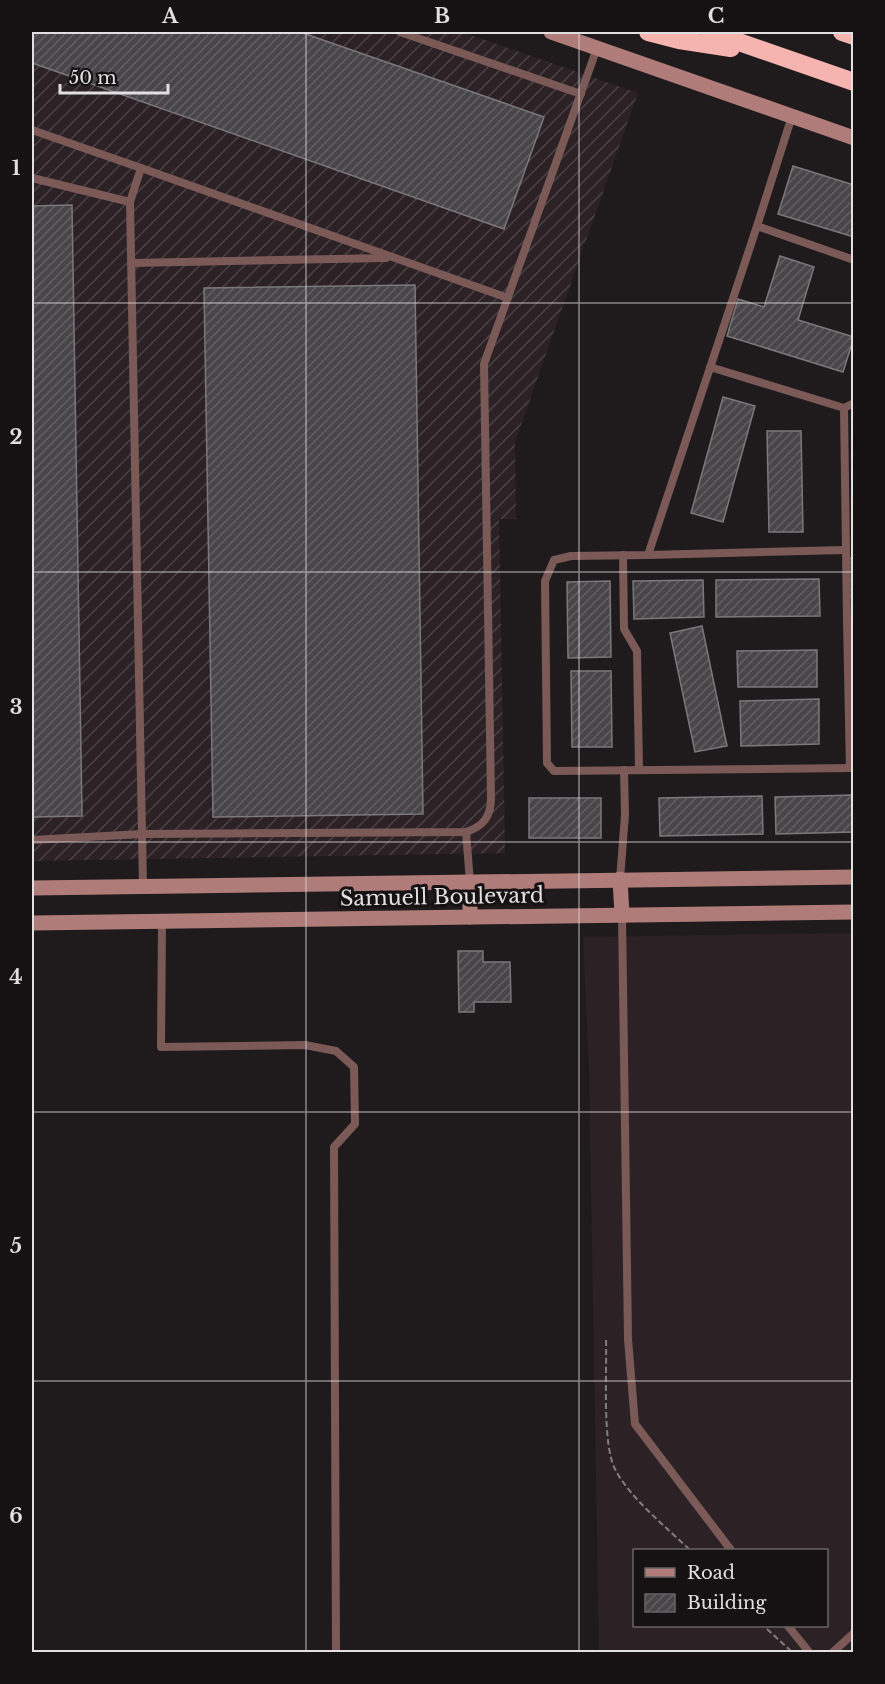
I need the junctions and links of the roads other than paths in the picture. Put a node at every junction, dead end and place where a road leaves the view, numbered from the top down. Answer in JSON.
{"nodes":[{"id":1,"x":400,"y":32,"type":"edge"},
{"id":2,"x":552,"y":32,"type":"edge"},
{"id":3,"x":648,"y":32,"type":"edge"},
{"id":4,"x":710,"y":32,"type":"edge"},
{"id":5,"x":842,"y":32,"type":"edge"},
{"id":6,"x":854,"y":36,"type":"edge"},
{"id":7,"x":597,"y":48,"type":"junction"},
{"id":8,"x":775,"y":54,"type":"junction"},
{"id":9,"x":854,"y":82,"type":"edge"},
{"id":10,"x":581,"y":94,"type":"junction"},
{"id":11,"x":792,"y":116,"type":"junction"},
{"id":12,"x":32,"y":130,"type":"edge"},
{"id":13,"x":854,"y":138,"type":"edge"},
{"id":14,"x":141,"y":168,"type":"junction"},
{"id":15,"x":32,"y":178,"type":"edge"},
{"id":16,"x":130,"y":202,"type":"junction"},
{"id":17,"x":757,"y":226,"type":"junction"},
{"id":18,"x":393,"y":258,"type":"junction"},
{"id":19,"x":854,"y":260,"type":"edge"},
{"id":20,"x":131,"y":263,"type":"junction"},
{"id":21,"x":508,"y":298,"type":"junction"},
{"id":22,"x":710,"y":367,"type":"junction"},
{"id":23,"x":854,"y":403,"type":"edge"},
{"id":24,"x":843,"y":408,"type":"junction"},
{"id":25,"x":846,"y":550,"type":"junction"},
{"id":26,"x":623,"y":555,"type":"junction"},
{"id":27,"x":648,"y":555,"type":"junction"},
{"id":28,"x":850,"y":621,"type":"edge"},
{"id":29,"x":852,"y":768,"type":"edge"},
{"id":30,"x":639,"y":770,"type":"junction"},
{"id":31,"x":624,"y":771,"type":"junction"},
{"id":32,"x":466,"y":832,"type":"junction"},
{"id":33,"x":142,"y":834,"type":"junction"},
{"id":34,"x":32,"y":840,"type":"edge"},
{"id":35,"x":854,"y":877,"type":"edge"},
{"id":36,"x":620,"y":879,"type":"junction"},
{"id":37,"x":470,"y":882,"type":"junction"},
{"id":38,"x":143,"y":886,"type":"junction"},
{"id":39,"x":32,"y":888,"type":"edge"},
{"id":40,"x":854,"y":912,"type":"edge"},
{"id":41,"x":622,"y":915,"type":"junction"},
{"id":42,"x":470,"y":917,"type":"junction"},
{"id":43,"x":162,"y":923,"type":"junction"},
{"id":44,"x":32,"y":924,"type":"edge"},
{"id":45,"x":729,"y":1549,"type":"edge"},
{"id":46,"x":789,"y":1627,"type":"edge"},
{"id":47,"x":854,"y":1633,"type":"edge"},
{"id":48,"x":336,"y":1653,"type":"edge"},
{"id":49,"x":809,"y":1653,"type":"edge"},
{"id":50,"x":833,"y":1653,"type":"edge"}],
"edges":[{"from":1,"to":10,"type":"lane"},
{"from":2,"to":7,"type":"main road"},
{"from":3,"to":8,"type":"highway"},
{"from":4,"to":8,"type":"highway"},
{"from":5,"to":6,"type":"highway"},
{"from":7,"to":10,"type":"lane"},
{"from":7,"to":11,"type":"main road"},
{"from":8,"to":9,"type":"highway"},
{"from":10,"to":21,"type":"lane"},
{"from":11,"to":13,"type":"main road"},
{"from":11,"to":17,"type":"lane"},
{"from":12,"to":14,"type":"lane"},
{"from":14,"to":16,"type":"lane"},
{"from":14,"to":18,"type":"lane"},
{"from":15,"to":16,"type":"lane"},
{"from":16,"to":20,"type":"lane"},
{"from":17,"to":19,"type":"lane"},
{"from":17,"to":22,"type":"lane"},
{"from":18,"to":20,"type":"lane"},
{"from":18,"to":21,"type":"lane"},
{"from":20,"to":33,"type":"lane"},
{"from":21,"to":32,"type":"lane"},
{"from":22,"to":24,"type":"lane"},
{"from":22,"to":27,"type":"lane"},
{"from":23,"to":24,"type":"lane"},
{"from":24,"to":25,"type":"lane"},
{"from":25,"to":27,"type":"lane"},
{"from":25,"to":28,"type":"lane"},
{"from":26,"to":27,"type":"lane"},
{"from":26,"to":30,"type":"lane"},
{"from":26,"to":31,"type":"lane"},
{"from":28,"to":29,"type":"lane"},
{"from":29,"to":30,"type":"lane"},
{"from":30,"to":31,"type":"lane"},
{"from":31,"to":36,"type":"lane"},
{"from":32,"to":33,"type":"lane"},
{"from":32,"to":37,"type":"lane"},
{"from":33,"to":34,"type":"lane"},
{"from":33,"to":38,"type":"lane"},
{"from":35,"to":36,"type":"main road","name":"Samuell Boulevard"},
{"from":36,"to":37,"type":"main road","name":"Samuell Boulevard"},
{"from":36,"to":41,"type":"main road"},
{"from":37,"to":38,"type":"main road","name":"Samuell Boulevard"},
{"from":37,"to":42,"type":"main road"},
{"from":38,"to":39,"type":"main road","name":"Samuell Boulevard"},
{"from":40,"to":41,"type":"main road","name":"Samuell Boulevard"},
{"from":41,"to":42,"type":"main road","name":"Samuell Boulevard"},
{"from":41,"to":45,"type":"lane"},
{"from":42,"to":43,"type":"main road","name":"Samuell Boulevard"},
{"from":43,"to":44,"type":"main road","name":"Samuell Boulevard"},
{"from":43,"to":48,"type":"lane"},
{"from":46,"to":49,"type":"lane"},
{"from":47,"to":50,"type":"lane"}]}
